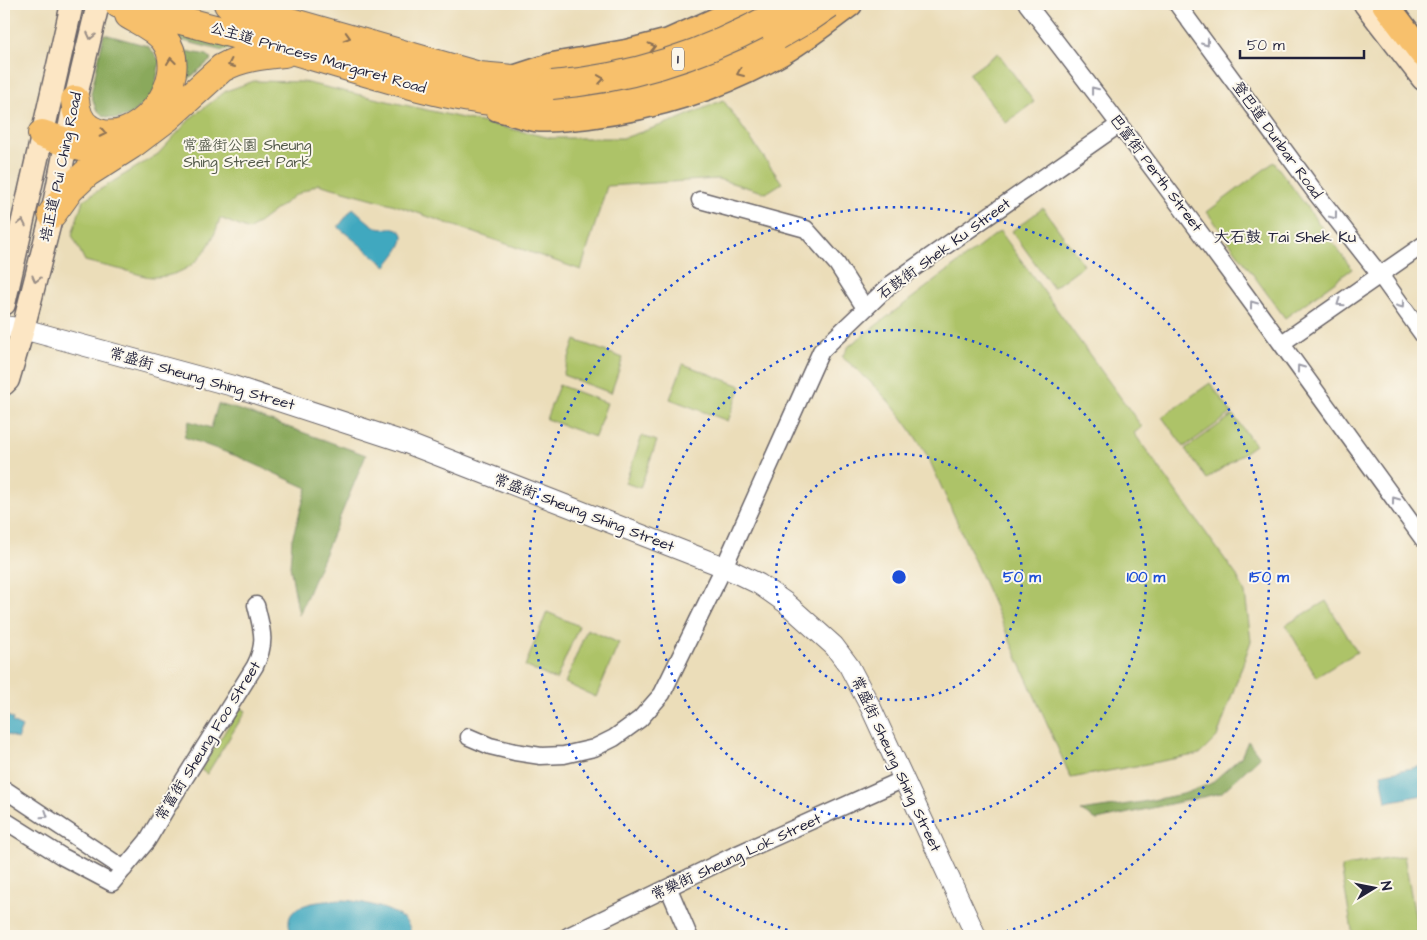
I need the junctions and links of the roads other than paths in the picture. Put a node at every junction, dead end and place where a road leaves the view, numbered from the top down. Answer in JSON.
{"nodes":[{"id":1,"x":72,"y":4,"type":"edge"},
{"id":2,"x":98,"y":4,"type":"edge"},
{"id":3,"x":110,"y":4,"type":"edge"},
{"id":4,"x":119,"y":4,"type":"edge"},
{"id":5,"x":228,"y":4,"type":"edge"},
{"id":6,"x":754,"y":4,"type":"edge"},
{"id":7,"x":780,"y":4,"type":"edge"},
{"id":8,"x":795,"y":4,"type":"edge"},
{"id":9,"x":828,"y":4,"type":"edge"},
{"id":10,"x":849,"y":4,"type":"edge"},
{"id":11,"x":1027,"y":4,"type":"edge"},
{"id":12,"x":1177,"y":4,"type":"edge"},
{"id":13,"x":1364,"y":4,"type":"edge"},
{"id":14,"x":1385,"y":4,"type":"edge"},
{"id":15,"x":1402,"y":4,"type":"edge"},
{"id":16,"x":293,"y":14,"type":"edge"},
{"id":17,"x":812,"y":31,"type":"junction"},
{"id":18,"x":1423,"y":31,"type":"edge"},
{"id":19,"x":296,"y":51,"type":"junction"},
{"id":20,"x":1423,"y":54,"type":"edge"},
{"id":21,"x":513,"y":79,"type":"junction"},
{"id":22,"x":1423,"y":80,"type":"edge"},
{"id":23,"x":552,"y":94,"type":"junction"},
{"id":24,"x":460,"y":97,"type":"junction"},
{"id":25,"x":75,"y":100,"type":"junction"},
{"id":26,"x":1120,"y":124,"type":"junction"},
{"id":27,"x":55,"y":138,"type":"junction"},
{"id":28,"x":114,"y":155,"type":"junction"},
{"id":29,"x":700,"y":200,"type":"dead end"},
{"id":30,"x":52,"y":214,"type":"junction"},
{"id":31,"x":1423,"y":245,"type":"edge"},
{"id":32,"x":1380,"y":275,"type":"junction"},
{"id":33,"x":4,"y":304,"type":"edge"},
{"id":34,"x":865,"y":308,"type":"junction"},
{"id":35,"x":13,"y":328,"type":"edge"},
{"id":36,"x":1423,"y":335,"type":"edge"},
{"id":37,"x":1282,"y":344,"type":"junction"},
{"id":38,"x":4,"y":384,"type":"edge"},
{"id":39,"x":1423,"y":539,"type":"edge"},
{"id":40,"x":724,"y":567,"type":"junction"},
{"id":41,"x":256,"y":605,"type":"dead end"},
{"id":42,"x":469,"y":737,"type":"dead end"},
{"id":43,"x":904,"y":779,"type":"junction"},
{"id":44,"x":4,"y":789,"type":"edge"},
{"id":45,"x":4,"y":820,"type":"edge"},
{"id":46,"x":124,"y":868,"type":"junction"},
{"id":47,"x":669,"y":889,"type":"junction"},
{"id":48,"x":568,"y":936,"type":"edge"},
{"id":49,"x":689,"y":936,"type":"edge"},
{"id":50,"x":976,"y":936,"type":"edge"}],
"edges":[{"from":1,"to":27,"type":"main road","name":"培正道 Pui Ching Road"},
{"from":2,"to":25,"type":"main road","name":"培正道 Pui Ching Road","one_way":true},
{"from":25,"to":3,"type":"highway","one_way":true},
{"from":4,"to":19,"type":"highway","name":"公主道 Princess Margaret Road","number":"1"},
{"from":5,"to":16,"type":"highway","name":"公主道 Princess Margaret Road","number":"1"},
{"from":21,"to":6,"type":"main road","name":"公主道 Princess Margaret Road","one_way":true},
{"from":7,"to":17,"type":"main road"},
{"from":23,"to":8,"type":"highway","name":"公主道 Princess Margaret Road","number":"1","one_way":true,"bridge":true},
{"from":9,"to":23,"type":"highway","name":"公主道 Princess Margaret Road","number":"1","bridge":true},
{"from":10,"to":17,"type":"main road","name":"公主道 Princess Margaret Road"},
{"from":26,"to":11,"type":"street","name":"巴富街 Perth Street","one_way":true},
{"from":12,"to":32,"type":"street","name":"登巴道 Dunbar Road","one_way":true},
{"from":13,"to":22,"type":"main road"},
{"from":14,"to":20,"type":"main road"},
{"from":15,"to":18,"type":"main road"},
{"from":16,"to":21,"type":"highway","name":"公主道 Princess Margaret Road","number":"1","one_way":true},
{"from":17,"to":24,"type":"main road","name":"公主道 Princess Margaret Road","one_way":true},
{"from":19,"to":24,"type":"highway","name":"公主道 Princess Margaret Road","number":"1"},
{"from":19,"to":28,"type":"highway","one_way":true},
{"from":21,"to":23,"type":"highway","name":"公主道 Princess Margaret Road","number":"1"},
{"from":23,"to":24,"type":"highway","name":"公主道 Princess Margaret Road","number":"1"},
{"from":25,"to":27,"type":"main road","name":"培正道 Pui Ching Road"},
{"from":26,"to":34,"type":"street","name":"石鼓街 Shek Ku Street"},
{"from":37,"to":26,"type":"street","name":"巴富街 Perth Street","one_way":true},
{"from":27,"to":28,"type":"highway"},
{"from":27,"to":30,"type":"main road","name":"培正道 Pui Ching Road"},
{"from":33,"to":27,"type":"main road","name":"培正道 Pui Ching Road","one_way":true},
{"from":28,"to":30,"type":"highway"},
{"from":29,"to":34,"type":"street"},
{"from":30,"to":35,"type":"main road","name":"培正道 Pui Ching Road","one_way":true},
{"from":31,"to":32,"type":"street"},
{"from":32,"to":36,"type":"street","name":"登巴道 Dunbar Road","one_way":true},
{"from":32,"to":37,"type":"street","one_way":true},
{"from":34,"to":40,"type":"street","name":"石鼓街 Shek Ku Street"},
{"from":35,"to":38,"type":"main road","name":"培正道 Pui Ching Road"},
{"from":35,"to":40,"type":"street","name":"常盛街 Sheung Shing Street"},
{"from":39,"to":37,"type":"street","name":"巴富街 Perth Street","one_way":true},
{"from":40,"to":42,"type":"street","name":"石鼓街 Shek Ku Street"},
{"from":40,"to":43,"type":"street","name":"常盛街 Sheung Shing Street"},
{"from":41,"to":46,"type":"street","name":"常富街 Sheung Foo Street"},
{"from":43,"to":47,"type":"street","name":"常樂街 Sheung Lok Street"},
{"from":43,"to":50,"type":"street","name":"常盛街 Sheung Shing Street"},
{"from":44,"to":46,"type":"street","one_way":true},
{"from":45,"to":46,"type":"street","name":"常富街 Sheung Foo Street"},
{"from":47,"to":48,"type":"street","name":"常樂街 Sheung Lok Street"},
{"from":47,"to":49,"type":"street"}]}
